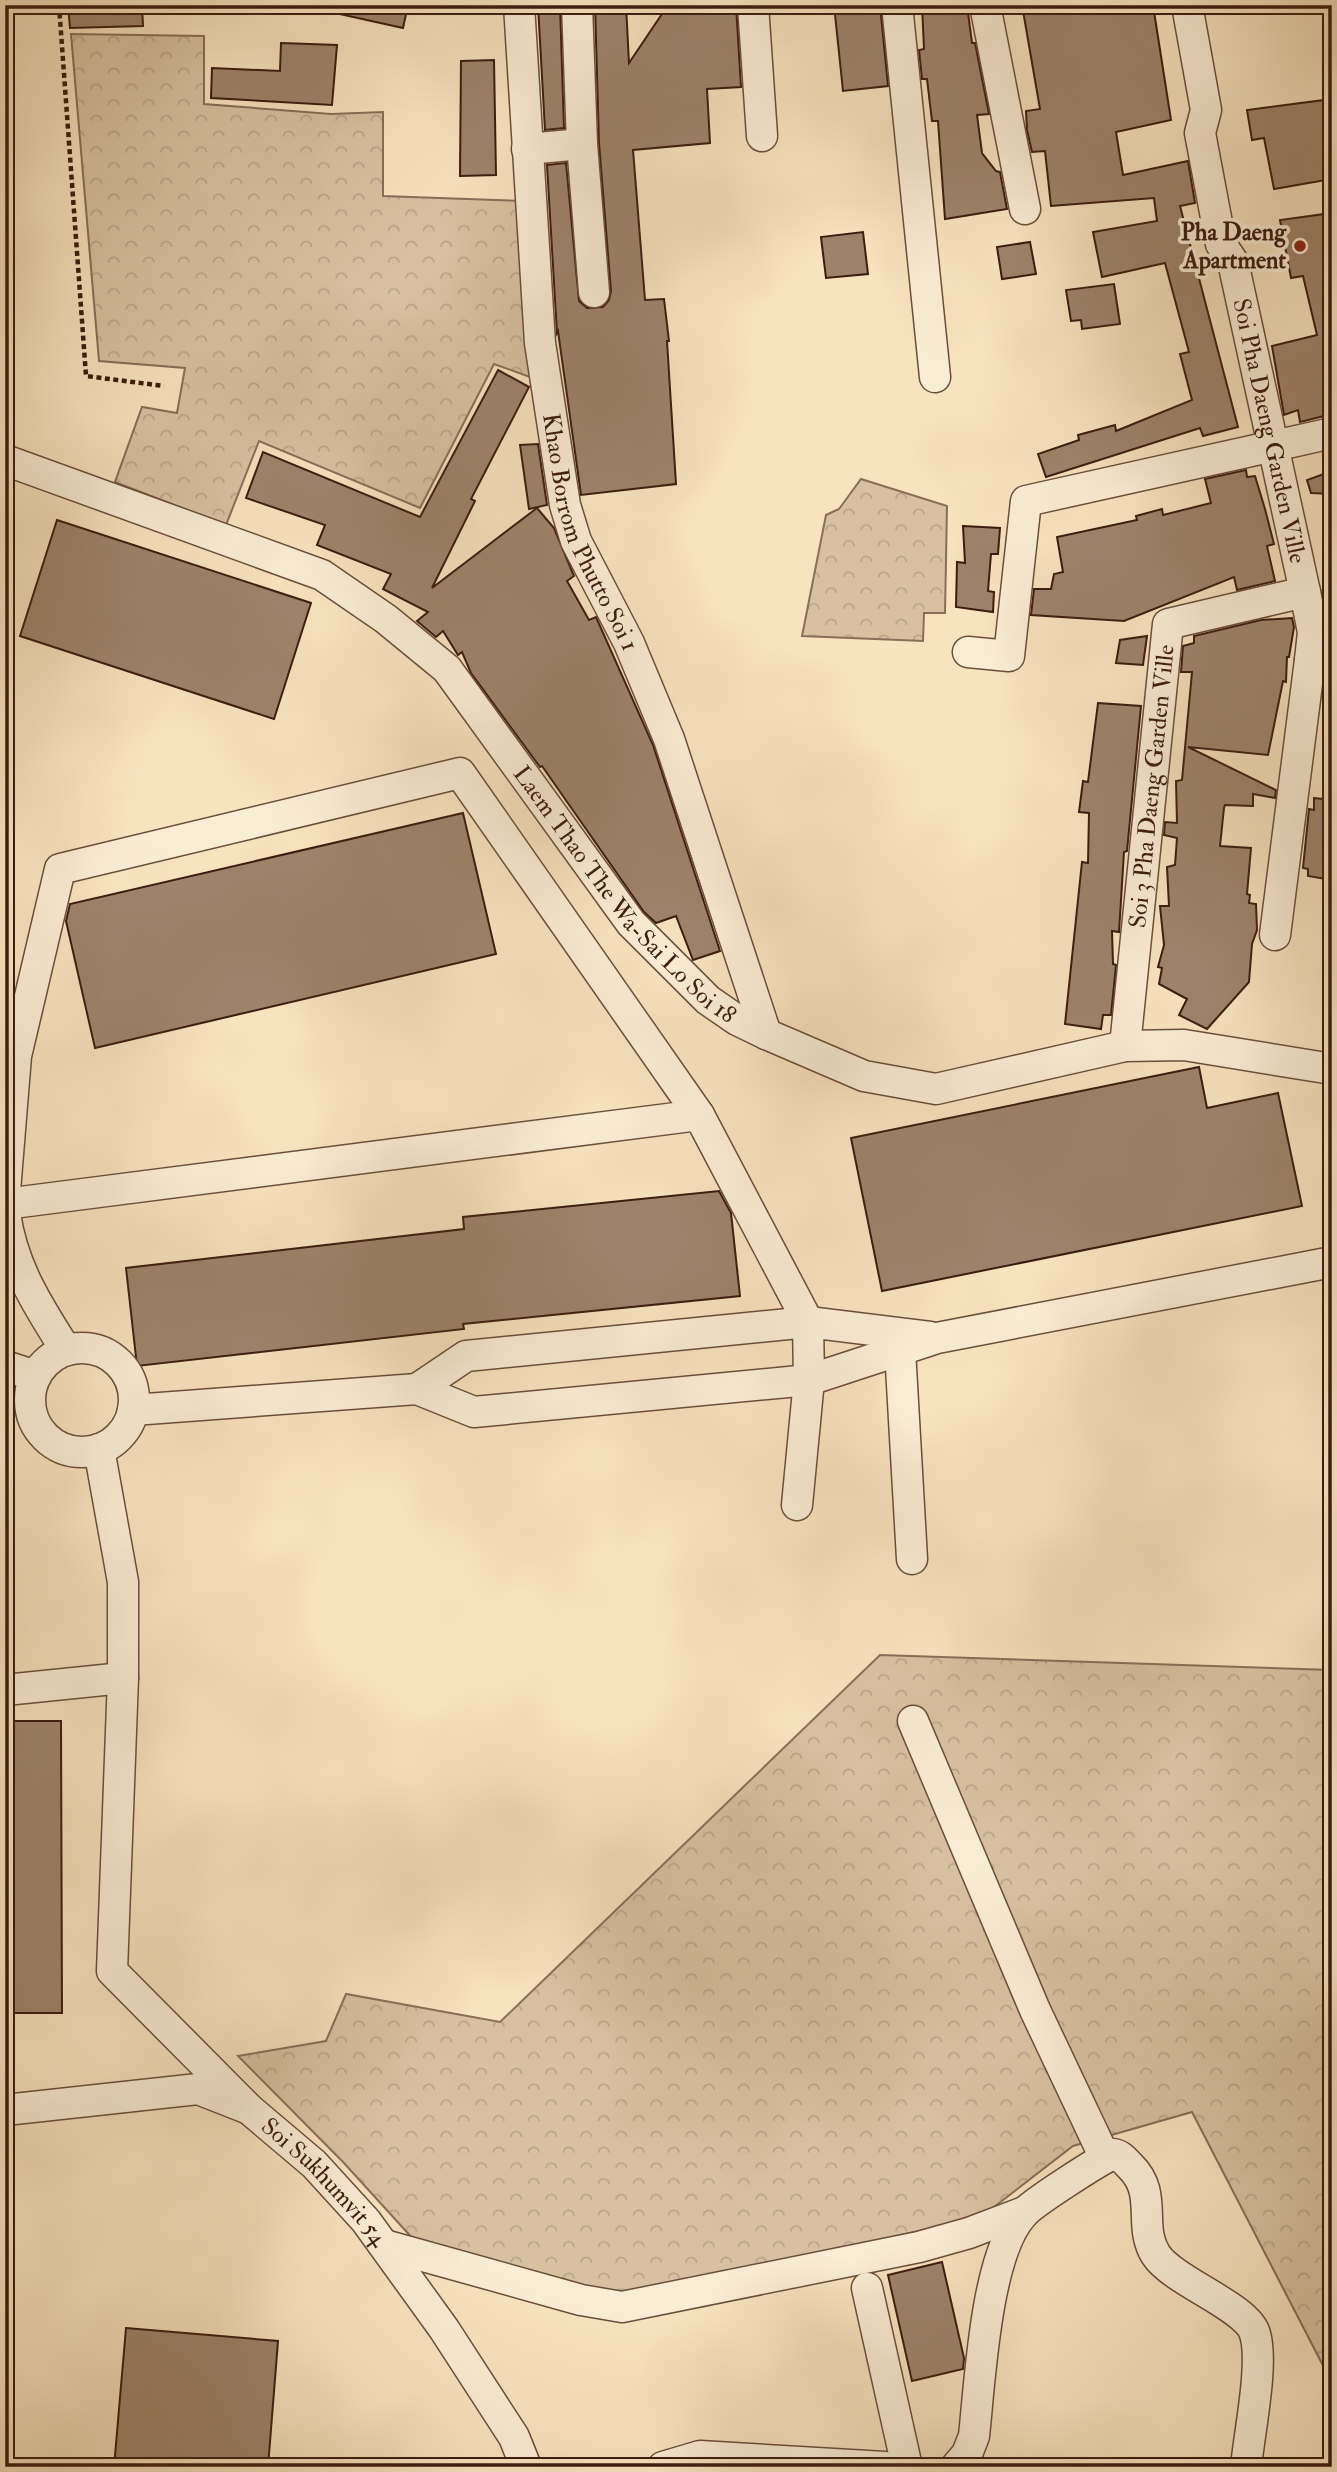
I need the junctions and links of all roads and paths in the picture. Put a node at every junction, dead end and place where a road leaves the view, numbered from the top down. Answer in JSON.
{"nodes":[{"id":1,"x":59,"y":5,"type":"edge"},
{"id":2,"x":519,"y":5,"type":"edge"},
{"id":3,"x":577,"y":5,"type":"edge"},
{"id":4,"x":753,"y":5,"type":"edge"},
{"id":5,"x":897,"y":5,"type":"edge"},
{"id":6,"x":985,"y":5,"type":"edge"},
{"id":7,"x":1187,"y":5,"type":"edge"},
{"id":8,"x":762,"y":136,"type":"dead end"},
{"id":9,"x":582,"y":144,"type":"junction"},
{"id":10,"x":527,"y":149,"type":"junction"},
{"id":11,"x":1025,"y":209,"type":"dead end"},
{"id":12,"x":594,"y":292,"type":"dead end"},
{"id":13,"x":935,"y":377,"type":"dead end"},
{"id":14,"x":164,"y":386,"type":"dead end"},
{"id":15,"x":1332,"y":433,"type":"edge"},
{"id":16,"x":1273,"y":446,"type":"junction"},
{"id":17,"x":5,"y":460,"type":"edge"},
{"id":18,"x":1305,"y":592,"type":"junction"},
{"id":19,"x":968,"y":652,"type":"dead end"},
{"id":20,"x":1321,"y":661,"type":"edge"},
{"id":21,"x":1275,"y":935,"type":"dead end"},
{"id":22,"x":766,"y":1034,"type":"junction"},
{"id":23,"x":1125,"y":1046,"type":"junction"},
{"id":24,"x":16,"y":1056,"type":"junction"},
{"id":25,"x":1332,"y":1069,"type":"edge"},
{"id":26,"x":5,"y":1090,"type":"edge"},
{"id":27,"x":699,"y":1115,"type":"junction"},
{"id":28,"x":5,"y":1191,"type":"edge"},
{"id":29,"x":5,"y":1204,"type":"edge"},
{"id":30,"x":5,"y":1213,"type":"edge"},
{"id":31,"x":1332,"y":1262,"type":"edge"},
{"id":32,"x":808,"y":1322,"type":"junction"},
{"id":33,"x":937,"y":1338,"type":"junction"},
{"id":34,"x":66,"y":1350,"type":"junction"},
{"id":35,"x":900,"y":1350,"type":"junction"},
{"id":36,"x":5,"y":1366,"type":"edge"},
{"id":37,"x":36,"y":1376,"type":"junction"},
{"id":38,"x":809,"y":1380,"type":"junction"},
{"id":39,"x":417,"y":1389,"type":"junction"},
{"id":40,"x":133,"y":1410,"type":"junction"},
{"id":41,"x":99,"y":1449,"type":"junction"},
{"id":42,"x":797,"y":1505,"type":"dead end"},
{"id":43,"x":912,"y":1559,"type":"dead end"},
{"id":44,"x":123,"y":1678,"type":"junction"},
{"id":45,"x":5,"y":1690,"type":"edge"},
{"id":46,"x":913,"y":1721,"type":"dead end"},
{"id":47,"x":249,"y":2109,"type":"junction"},
{"id":48,"x":5,"y":2110,"type":"edge"},
{"id":49,"x":1105,"y":2158,"type":"junction"},
{"id":50,"x":1024,"y":2212,"type":"junction"},
{"id":51,"x":384,"y":2245,"type":"junction"},
{"id":52,"x":867,"y":2288,"type":"dead end"},
{"id":53,"x":526,"y":2467,"type":"edge"},
{"id":54,"x":663,"y":2467,"type":"edge"},
{"id":55,"x":883,"y":2467,"type":"edge"},
{"id":56,"x":907,"y":2467,"type":"edge"},
{"id":57,"x":956,"y":2467,"type":"edge"},
{"id":58,"x":1246,"y":2467,"type":"edge"}],
"edges":[{"from":1,"to":14,"type":"path"},
{"from":2,"to":10,"type":"street","name":"Khao Borrom Phutto Soi 1"},
{"from":3,"to":9,"type":"street"},
{"from":4,"to":8,"type":"street"},
{"from":5,"to":13,"type":"street"},
{"from":6,"to":11,"type":"street"},
{"from":7,"to":16,"type":"street","name":"Soi Pha Daeng Garden Ville"},
{"from":9,"to":10,"type":"street"},
{"from":9,"to":12,"type":"street"},
{"from":10,"to":22,"type":"street","name":"Khao Borrom Phutto Soi 1"},
{"from":15,"to":16,"type":"street"},
{"from":16,"to":18,"type":"street","name":"Soi Pha Daeng Garden Ville"},
{"from":16,"to":19,"type":"street"},
{"from":17,"to":22,"type":"street","name":"Laem Thao The Wa-Sai Lo Soi 18"},
{"from":18,"to":20,"type":"street","name":"Soi Pha Daeng Garden Ville"},
{"from":18,"to":23,"type":"street","name":"Soi 3 Pha Daeng Garden Ville"},
{"from":20,"to":21,"type":"street","name":"Soi Pha Daeng Garden Ville"},
{"from":22,"to":23,"type":"street","name":"Laem Thao The Wa-Sai Lo Soi 18"},
{"from":23,"to":25,"type":"street","name":"Laem Thao The Wa-Sai Lo Soi 18"},
{"from":24,"to":26,"type":"street"},
{"from":24,"to":27,"type":"street"},
{"from":24,"to":28,"type":"street"},
{"from":27,"to":29,"type":"street"},
{"from":27,"to":32,"type":"street"},
{"from":30,"to":34,"type":"street"},
{"from":31,"to":33,"type":"street"},
{"from":32,"to":33,"type":"street"},
{"from":32,"to":38,"type":"street"},
{"from":32,"to":39,"type":"street"},
{"from":33,"to":35,"type":"street"},
{"from":34,"to":37,"type":"street"},
{"from":34,"to":40,"type":"street"},
{"from":35,"to":38,"type":"street"},
{"from":35,"to":43,"type":"street"},
{"from":36,"to":37,"type":"street"},
{"from":37,"to":41,"type":"street"},
{"from":38,"to":39,"type":"street"},
{"from":38,"to":42,"type":"street"},
{"from":39,"to":40,"type":"street"},
{"from":40,"to":41,"type":"street"},
{"from":41,"to":44,"type":"street"},
{"from":44,"to":45,"type":"street"},
{"from":44,"to":47,"type":"street"},
{"from":46,"to":49,"type":"street"},
{"from":47,"to":48,"type":"street","name":"Soi Sukhumvit 54"},
{"from":47,"to":51,"type":"street","name":"Soi Sukhumvit 54"},
{"from":49,"to":50,"type":"street"},
{"from":49,"to":58,"type":"street"},
{"from":50,"to":51,"type":"street"},
{"from":50,"to":57,"type":"street"},
{"from":51,"to":53,"type":"street","name":"Soi Sukhumvit 54"},
{"from":52,"to":56,"type":"street"},
{"from":54,"to":55,"type":"street"}]}
